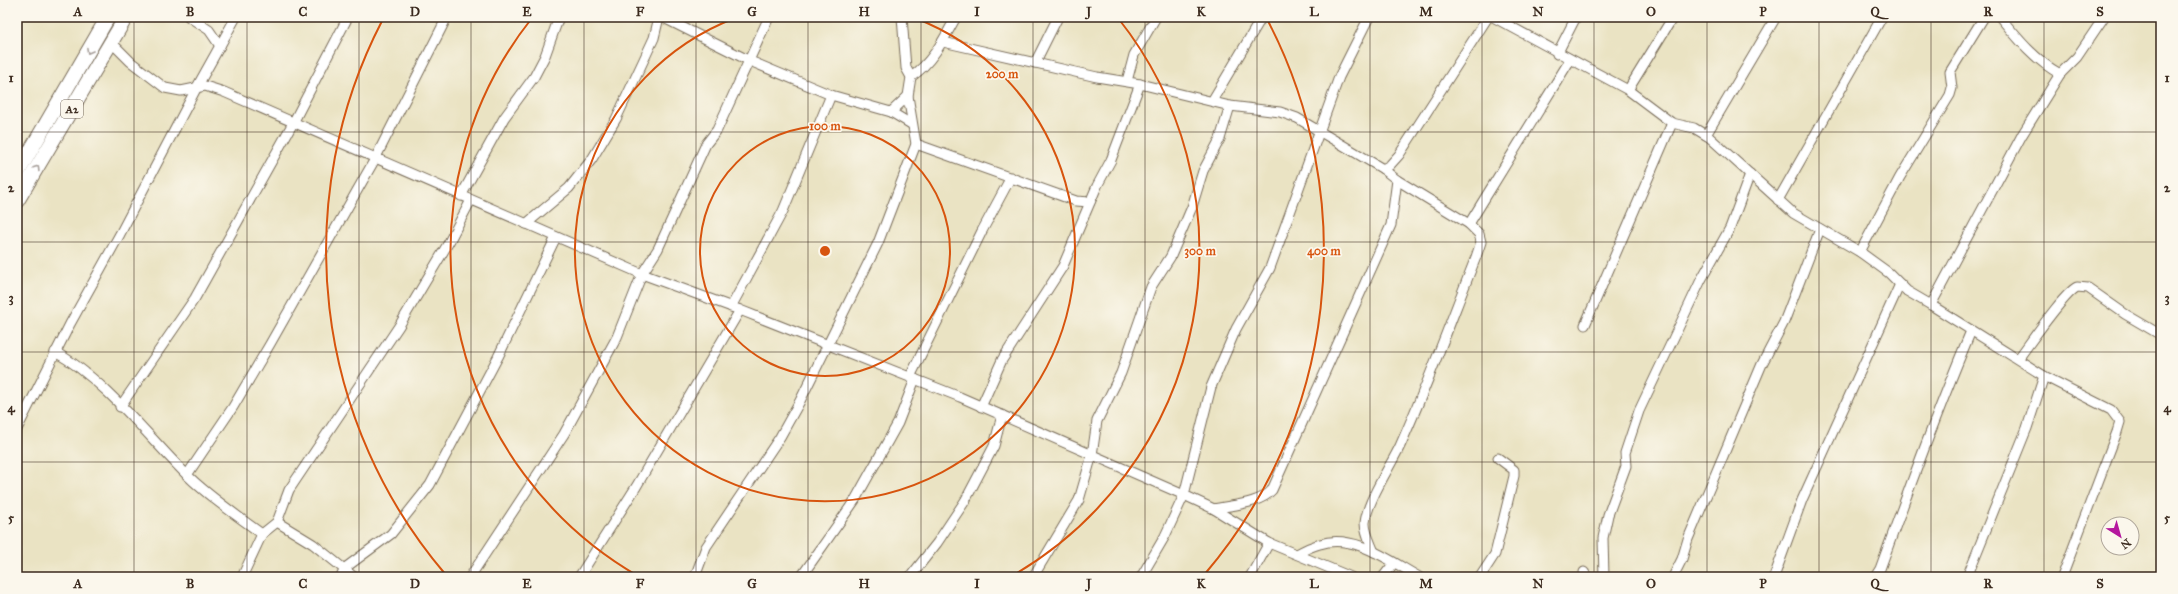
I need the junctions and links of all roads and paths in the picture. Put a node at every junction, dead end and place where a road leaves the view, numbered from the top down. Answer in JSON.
{"nodes":[{"id":1,"x":108,"y":17,"type":"edge"},
{"id":2,"x":126,"y":17,"type":"edge"},
{"id":3,"x":190,"y":17,"type":"edge"},
{"id":4,"x":236,"y":17,"type":"edge"},
{"id":5,"x":348,"y":17,"type":"edge"},
{"id":6,"x":447,"y":17,"type":"edge"},
{"id":7,"x":559,"y":17,"type":"edge"},
{"id":8,"x":660,"y":17,"type":"edge"},
{"id":9,"x":770,"y":17,"type":"edge"},
{"id":10,"x":902,"y":17,"type":"edge"},
{"id":11,"x":956,"y":17,"type":"edge"},
{"id":12,"x":1058,"y":17,"type":"edge"},
{"id":13,"x":1156,"y":17,"type":"edge"},
{"id":14,"x":1262,"y":17,"type":"edge"},
{"id":15,"x":1368,"y":17,"type":"edge"},
{"id":16,"x":1488,"y":17,"type":"edge"},
{"id":17,"x":1492,"y":17,"type":"edge"},
{"id":18,"x":1576,"y":17,"type":"edge"},
{"id":19,"x":1673,"y":17,"type":"edge"},
{"id":20,"x":1776,"y":17,"type":"edge"},
{"id":21,"x":1882,"y":17,"type":"edge"},
{"id":22,"x":1984,"y":17,"type":"edge"},
{"id":23,"x":2000,"y":17,"type":"edge"},
{"id":24,"x":2104,"y":17,"type":"edge"},
{"id":25,"x":111,"y":42,"type":"junction"},
{"id":26,"x":943,"y":42,"type":"junction"},
{"id":27,"x":220,"y":46,"type":"junction"},
{"id":28,"x":1557,"y":54,"type":"junction"},
{"id":29,"x":1570,"y":60,"type":"junction"},
{"id":30,"x":750,"y":61,"type":"junction"},
{"id":31,"x":1035,"y":63,"type":"junction"},
{"id":32,"x":2060,"y":74,"type":"junction"},
{"id":33,"x":911,"y":77,"type":"junction"},
{"id":34,"x":1127,"y":81,"type":"junction"},
{"id":35,"x":1140,"y":84,"type":"junction"},
{"id":36,"x":197,"y":87,"type":"junction"},
{"id":37,"x":1628,"y":90,"type":"junction"},
{"id":38,"x":831,"y":95,"type":"junction"},
{"id":39,"x":908,"y":96,"type":"junction"},
{"id":40,"x":1212,"y":101,"type":"junction"},
{"id":41,"x":1230,"y":106,"type":"junction"},
{"id":42,"x":891,"y":112,"type":"junction"},
{"id":43,"x":293,"y":123,"type":"junction"},
{"id":44,"x":1672,"y":123,"type":"junction"},
{"id":45,"x":911,"y":124,"type":"junction"},
{"id":46,"x":1319,"y":131,"type":"junction"},
{"id":47,"x":1706,"y":135,"type":"junction"},
{"id":48,"x":916,"y":144,"type":"junction"},
{"id":49,"x":375,"y":159,"type":"junction"},
{"id":50,"x":1383,"y":169,"type":"junction"},
{"id":51,"x":17,"y":174,"type":"edge"},
{"id":52,"x":1750,"y":174,"type":"junction"},
{"id":53,"x":1011,"y":177,"type":"junction"},
{"id":54,"x":1397,"y":180,"type":"junction"},
{"id":55,"x":461,"y":196,"type":"junction"},
{"id":56,"x":471,"y":200,"type":"junction"},
{"id":57,"x":1778,"y":200,"type":"junction"},
{"id":58,"x":17,"y":202,"type":"edge"},
{"id":59,"x":1090,"y":202,"type":"junction"},
{"id":60,"x":526,"y":224,"type":"junction"},
{"id":61,"x":1469,"y":224,"type":"junction"},
{"id":62,"x":1820,"y":229,"type":"junction"},
{"id":63,"x":556,"y":237,"type":"junction"},
{"id":64,"x":1860,"y":252,"type":"junction"},
{"id":65,"x":642,"y":274,"type":"junction"},
{"id":66,"x":1900,"y":284,"type":"junction"},
{"id":67,"x":1932,"y":304,"type":"junction"},
{"id":68,"x":735,"y":308,"type":"junction"},
{"id":69,"x":1585,"y":325,"type":"dead end"},
{"id":70,"x":1971,"y":331,"type":"junction"},
{"id":71,"x":2161,"y":335,"type":"edge"},
{"id":72,"x":829,"y":345,"type":"junction"},
{"id":73,"x":55,"y":352,"type":"junction"},
{"id":74,"x":2018,"y":359,"type":"junction"},
{"id":75,"x":2044,"y":376,"type":"junction"},
{"id":76,"x":913,"y":378,"type":"junction"},
{"id":77,"x":981,"y":406,"type":"junction"},
{"id":78,"x":120,"y":407,"type":"junction"},
{"id":79,"x":1002,"y":415,"type":"junction"},
{"id":80,"x":17,"y":429,"type":"edge"},
{"id":81,"x":1092,"y":455,"type":"junction"},
{"id":82,"x":1498,"y":458,"type":"dead end"},
{"id":83,"x":187,"y":475,"type":"junction"},
{"id":84,"x":1184,"y":495,"type":"junction"},
{"id":85,"x":1214,"y":509,"type":"junction"},
{"id":86,"x":277,"y":522,"type":"junction"},
{"id":87,"x":262,"y":534,"type":"junction"},
{"id":88,"x":1269,"y":543,"type":"junction"},
{"id":89,"x":1374,"y":552,"type":"junction"},
{"id":90,"x":1297,"y":554,"type":"junction"},
{"id":91,"x":1394,"y":564,"type":"junction"},
{"id":92,"x":345,"y":568,"type":"junction"},
{"id":93,"x":242,"y":577,"type":"edge"},
{"id":94,"x":341,"y":577,"type":"edge"},
{"id":95,"x":354,"y":577,"type":"edge"},
{"id":96,"x":470,"y":577,"type":"edge"},
{"id":97,"x":579,"y":577,"type":"edge"},
{"id":98,"x":695,"y":577,"type":"edge"},
{"id":99,"x":801,"y":577,"type":"edge"},
{"id":100,"x":910,"y":577,"type":"edge"},
{"id":101,"x":1033,"y":577,"type":"edge"},
{"id":102,"x":1141,"y":577,"type":"edge"},
{"id":103,"x":1250,"y":577,"type":"edge"},
{"id":104,"x":1351,"y":577,"type":"edge"},
{"id":105,"x":1383,"y":577,"type":"edge"},
{"id":106,"x":1419,"y":577,"type":"edge"},
{"id":107,"x":1480,"y":577,"type":"edge"},
{"id":108,"x":1604,"y":577,"type":"edge"},
{"id":109,"x":1673,"y":577,"type":"edge"},
{"id":110,"x":1774,"y":577,"type":"edge"},
{"id":111,"x":1875,"y":577,"type":"edge"},
{"id":112,"x":1967,"y":577,"type":"edge"},
{"id":113,"x":2062,"y":577,"type":"edge"}],
"edges":[{"from":1,"to":51,"type":"highway","number":"A2","one_way":true},
{"from":2,"to":25,"type":"highway","number":"A2"},
{"from":3,"to":27,"type":"street"},
{"from":4,"to":27,"type":"street"},
{"from":5,"to":43,"type":"street"},
{"from":6,"to":49,"type":"street"},
{"from":7,"to":55,"type":"street"},
{"from":8,"to":30,"type":"street"},
{"from":8,"to":60,"type":"street"},
{"from":9,"to":30,"type":"street"},
{"from":10,"to":33,"type":"street"},
{"from":11,"to":26,"type":"street"},
{"from":12,"to":31,"type":"street"},
{"from":13,"to":34,"type":"street"},
{"from":14,"to":40,"type":"street"},
{"from":15,"to":46,"type":"street"},
{"from":16,"to":50,"type":"street"},
{"from":17,"to":28,"type":"street"},
{"from":18,"to":28,"type":"street"},
{"from":19,"to":37,"type":"street"},
{"from":20,"to":47,"type":"street"},
{"from":21,"to":57,"type":"street"},
{"from":22,"to":64,"type":"street"},
{"from":23,"to":32,"type":"street"},
{"from":24,"to":32,"type":"street"},
{"from":25,"to":36,"type":"street"},
{"from":58,"to":25,"type":"highway","number":"A2","one_way":true},
{"from":26,"to":31,"type":"street"},
{"from":26,"to":33,"type":"street"},
{"from":27,"to":36,"type":"street"},
{"from":28,"to":29,"type":"street"},
{"from":29,"to":37,"type":"street"},
{"from":29,"to":61,"type":"street"},
{"from":30,"to":38,"type":"street"},
{"from":30,"to":65,"type":"street"},
{"from":31,"to":34,"type":"street"},
{"from":32,"to":67,"type":"street"},
{"from":33,"to":39,"type":"street"},
{"from":34,"to":35,"type":"street"},
{"from":35,"to":40,"type":"street"},
{"from":35,"to":59,"type":"street"},
{"from":36,"to":43,"type":"street"},
{"from":36,"to":73,"type":"street"},
{"from":37,"to":44,"type":"street"},
{"from":38,"to":42,"type":"street"},
{"from":38,"to":68,"type":"street"},
{"from":39,"to":42,"type":"street"},
{"from":39,"to":45,"type":"street"},
{"from":40,"to":41,"type":"street"},
{"from":41,"to":46,"type":"street"},
{"from":41,"to":81,"type":"street"},
{"from":42,"to":45,"type":"street"},
{"from":43,"to":49,"type":"street"},
{"from":43,"to":78,"type":"street"},
{"from":44,"to":47,"type":"street"},
{"from":44,"to":69,"type":"street"},
{"from":45,"to":48,"type":"street"},
{"from":46,"to":50,"type":"street"},
{"from":46,"to":84,"type":"street"},
{"from":47,"to":52,"type":"street"},
{"from":48,"to":53,"type":"street"},
{"from":48,"to":72,"type":"street"},
{"from":49,"to":55,"type":"street"},
{"from":49,"to":83,"type":"street"},
{"from":50,"to":54,"type":"street"},
{"from":52,"to":57,"type":"street"},
{"from":52,"to":108,"type":"street"},
{"from":53,"to":59,"type":"street"},
{"from":53,"to":76,"type":"street"},
{"from":54,"to":61,"type":"street"},
{"from":54,"to":85,"type":"street"},
{"from":55,"to":56,"type":"street"},
{"from":56,"to":60,"type":"street"},
{"from":56,"to":86,"type":"street"},
{"from":57,"to":62,"type":"street"},
{"from":59,"to":77,"type":"street"},
{"from":60,"to":63,"type":"street"},
{"from":61,"to":89,"type":"street"},
{"from":62,"to":64,"type":"street"},
{"from":62,"to":109,"type":"street"},
{"from":63,"to":65,"type":"street"},
{"from":63,"to":92,"type":"street"},
{"from":64,"to":66,"type":"street"},
{"from":65,"to":68,"type":"street"},
{"from":65,"to":96,"type":"street"},
{"from":66,"to":67,"type":"street"},
{"from":66,"to":110,"type":"street"},
{"from":67,"to":70,"type":"street"},
{"from":68,"to":72,"type":"street"},
{"from":68,"to":97,"type":"street"},
{"from":70,"to":74,"type":"street"},
{"from":70,"to":111,"type":"street"},
{"from":71,"to":74,"type":"street"},
{"from":72,"to":76,"type":"street"},
{"from":72,"to":98,"type":"street"},
{"from":73,"to":78,"type":"street"},
{"from":73,"to":80,"type":"street"},
{"from":74,"to":75,"type":"street"},
{"from":75,"to":112,"type":"street"},
{"from":75,"to":113,"type":"street"},
{"from":76,"to":77,"type":"street"},
{"from":76,"to":99,"type":"street"},
{"from":77,"to":79,"type":"street"},
{"from":78,"to":83,"type":"street"},
{"from":79,"to":81,"type":"street"},
{"from":79,"to":100,"type":"street"},
{"from":81,"to":84,"type":"street"},
{"from":81,"to":101,"type":"street"},
{"from":82,"to":107,"type":"street"},
{"from":83,"to":87,"type":"street"},
{"from":84,"to":85,"type":"street"},
{"from":84,"to":102,"type":"street"},
{"from":85,"to":88,"type":"street"},
{"from":86,"to":87,"type":"street"},
{"from":86,"to":92,"type":"street"},
{"from":87,"to":93,"type":"street"},
{"from":88,"to":90,"type":"street"},
{"from":88,"to":103,"type":"street"},
{"from":89,"to":90,"type":"street"},
{"from":89,"to":91,"type":"street"},
{"from":90,"to":104,"type":"street"},
{"from":91,"to":105,"type":"street"},
{"from":91,"to":106,"type":"street"},
{"from":92,"to":94,"type":"street"},
{"from":92,"to":95,"type":"street"}]}
